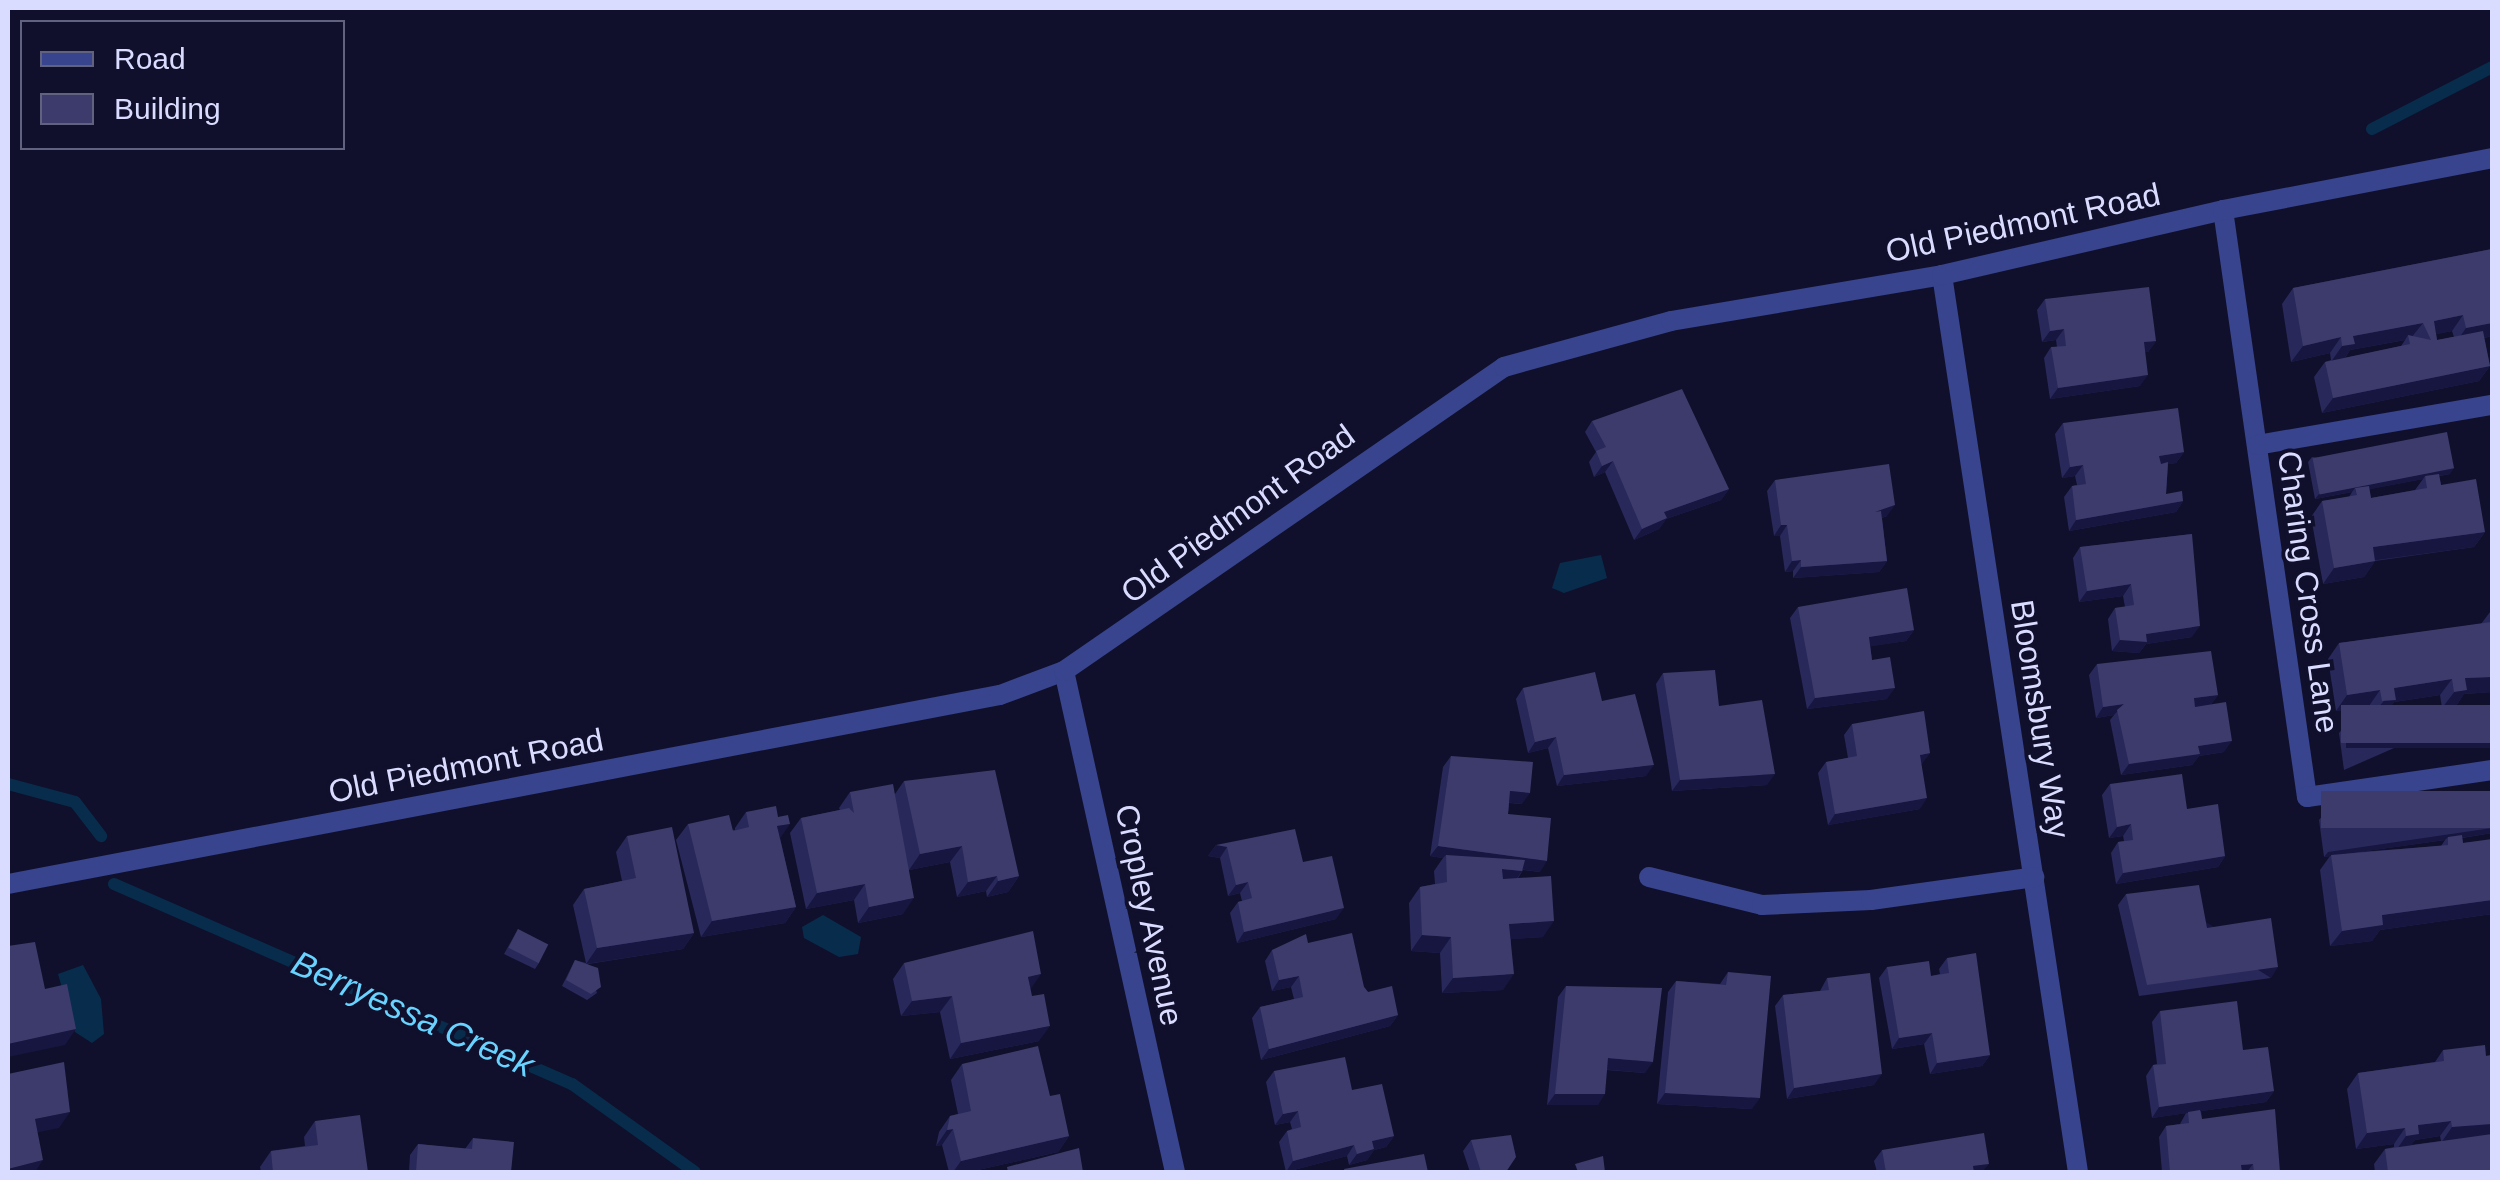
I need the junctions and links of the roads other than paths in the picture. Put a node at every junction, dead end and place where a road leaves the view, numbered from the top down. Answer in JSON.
{"nodes":[{"id":1,"x":2492,"y":158,"type":"edge"},
{"id":2,"x":2223,"y":210,"type":"junction"},
{"id":3,"x":1942,"y":275,"type":"junction"},
{"id":4,"x":2492,"y":405,"type":"edge"},
{"id":5,"x":2257,"y":445,"type":"junction"},
{"id":6,"x":1064,"y":671,"type":"junction"},
{"id":7,"x":2492,"y":770,"type":"edge"},
{"id":8,"x":2034,"y":876,"type":"junction"},
{"id":9,"x":1649,"y":877,"type":"dead end"},
{"id":10,"x":8,"y":884,"type":"edge"},
{"id":11,"x":1175,"y":1172,"type":"edge"},
{"id":12,"x":2078,"y":1172,"type":"edge"}],
"edges":[{"from":1,"to":2,"type":"street","name":"Old Piedmont Road"},
{"from":2,"to":3,"type":"street","name":"Old Piedmont Road"},
{"from":2,"to":5,"type":"street","name":"Charing Cross Lane"},
{"from":3,"to":6,"type":"street","name":"Old Piedmont Road"},
{"from":3,"to":8,"type":"street","name":"Bloomsbury Way"},
{"from":4,"to":5,"type":"street"},
{"from":5,"to":7,"type":"street","name":"Charing Cross Lane"},
{"from":6,"to":10,"type":"street","name":"Old Piedmont Road"},
{"from":6,"to":11,"type":"street","name":"Cropley Avenue"},
{"from":8,"to":9,"type":"street"},
{"from":8,"to":12,"type":"street","name":"Bloomsbury Way"}]}
